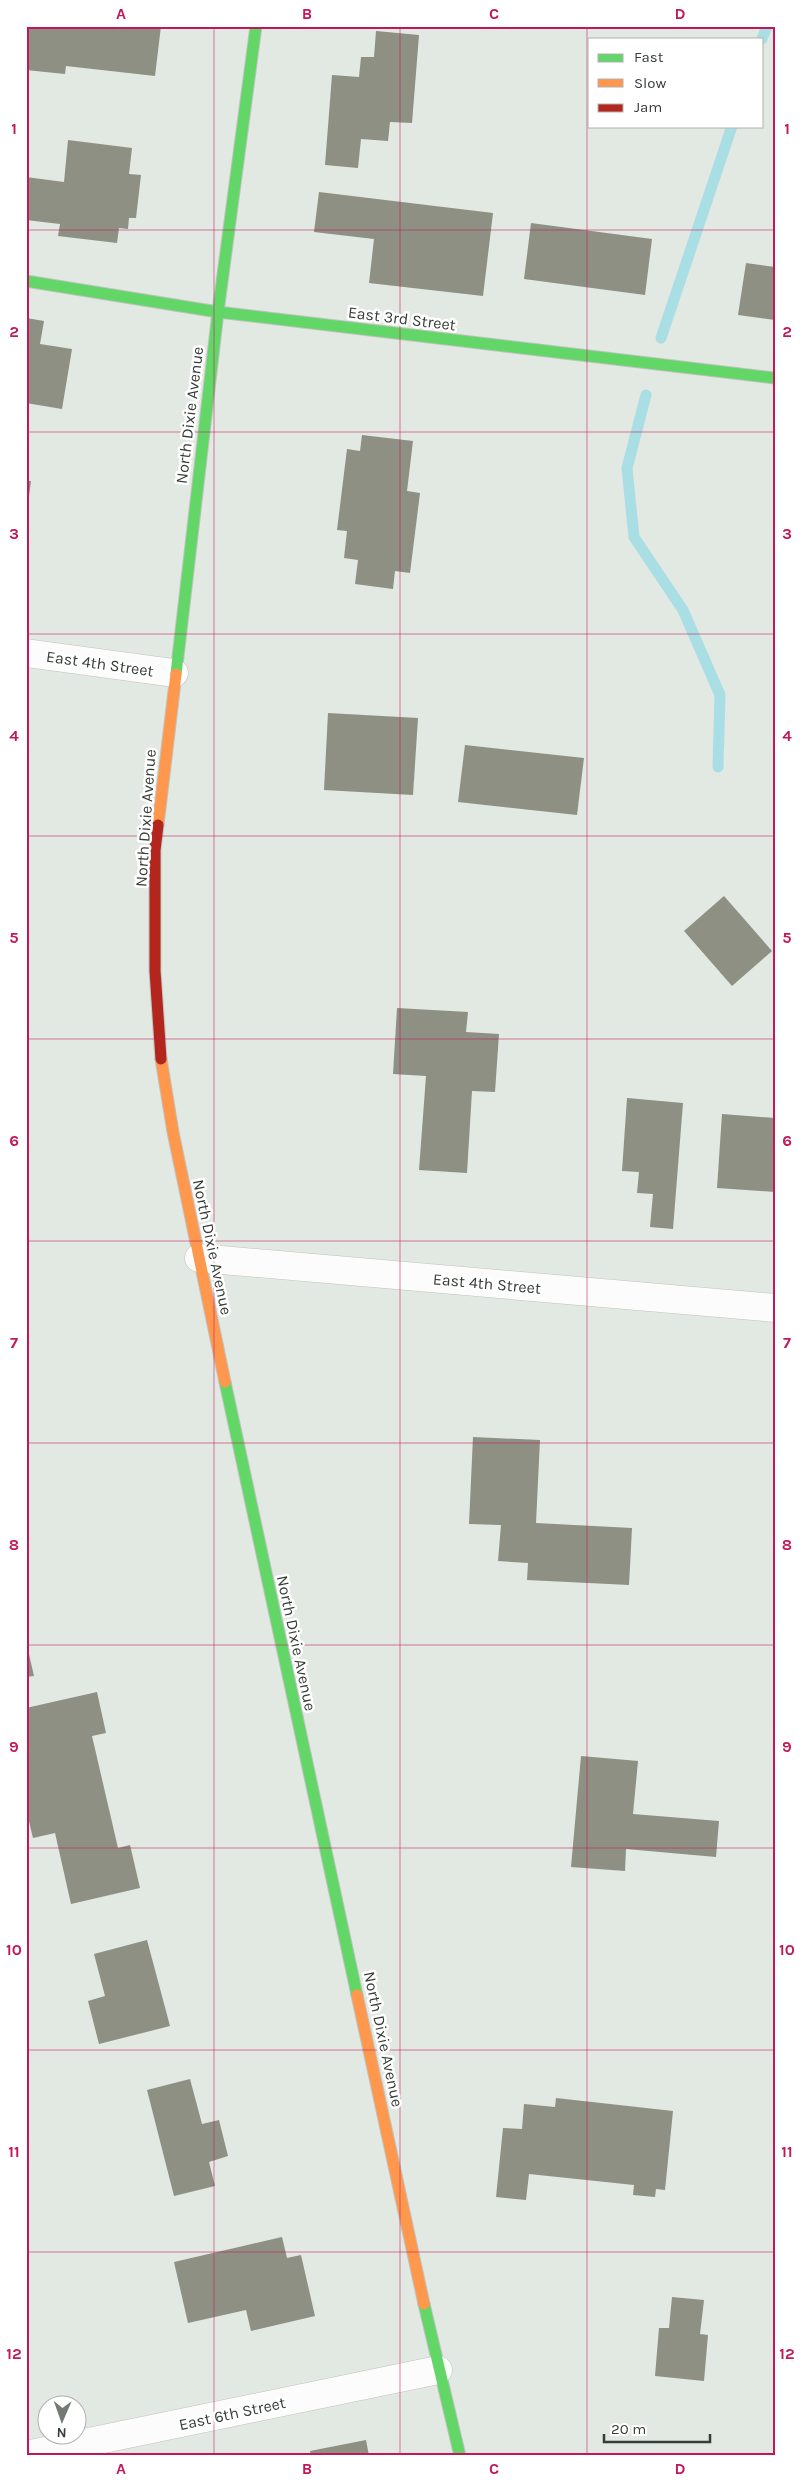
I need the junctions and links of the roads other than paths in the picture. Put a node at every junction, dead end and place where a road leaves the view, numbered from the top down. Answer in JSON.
{"nodes":[{"id":1,"x":256,"y":26,"type":"edge"},
{"id":2,"x":26,"y":281,"type":"edge"},
{"id":3,"x":218,"y":312,"type":"junction"},
{"id":4,"x":775,"y":378,"type":"edge"},
{"id":5,"x":26,"y":653,"type":"edge"},
{"id":6,"x":174,"y":673,"type":"junction"},
{"id":7,"x":199,"y":1258,"type":"junction"},
{"id":8,"x":775,"y":1308,"type":"edge"},
{"id":9,"x":438,"y":2370,"type":"junction"},
{"id":10,"x":26,"y":2455,"type":"edge"},
{"id":11,"x":460,"y":2456,"type":"edge"}],
"edges":[{"from":1,"to":3,"type":"street","name":"North Dixie Avenue"},
{"from":2,"to":3,"type":"street","name":"East 3rd Street"},
{"from":3,"to":4,"type":"street","name":"East 3rd Street"},
{"from":3,"to":6,"type":"street","name":"North Dixie Avenue"},
{"from":5,"to":6,"type":"street","name":"East 4th Street"},
{"from":6,"to":7,"type":"street","name":"North Dixie Avenue"},
{"from":7,"to":8,"type":"street","name":"East 4th Street"},
{"from":7,"to":9,"type":"street","name":"North Dixie Avenue"},
{"from":9,"to":10,"type":"street","name":"East 6th Street"},
{"from":9,"to":11,"type":"street","name":"North Dixie Avenue"}]}
